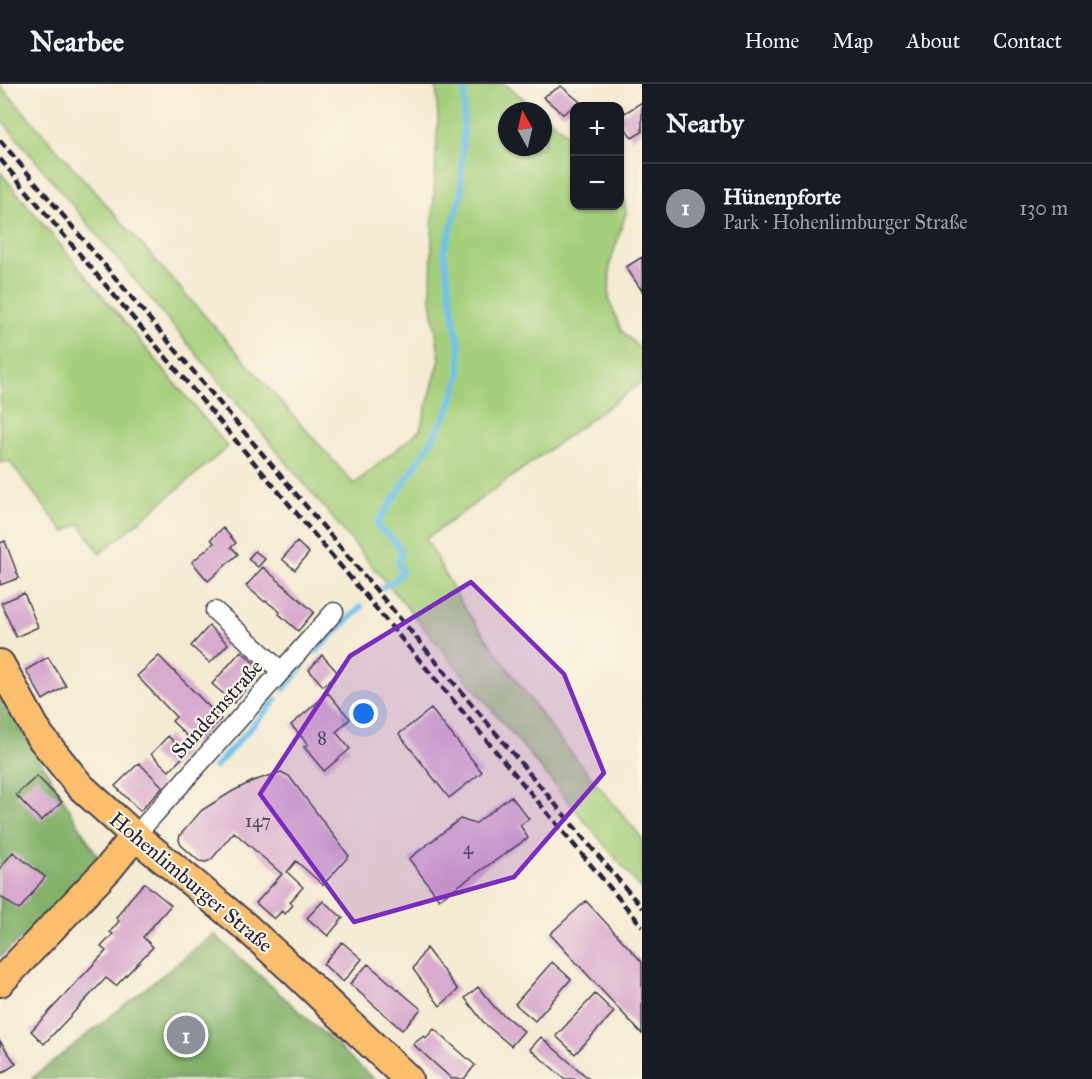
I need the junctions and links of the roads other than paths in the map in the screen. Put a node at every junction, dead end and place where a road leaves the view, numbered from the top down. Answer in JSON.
{"nodes":[{"id":1,"x":215,"y":611,"type":"dead end"},
{"id":2,"x":334,"y":612,"type":"dead end"},
{"id":3,"x":0,"y":664,"type":"edge"},
{"id":4,"x":281,"y":671,"type":"junction"},
{"id":5,"x":135,"y":836,"type":"junction"},
{"id":6,"x":0,"y":982,"type":"edge"},
{"id":7,"x":408,"y":1079,"type":"edge"}],
"edges":[{"from":1,"to":4,"type":"street"},
{"from":2,"to":4,"type":"street","name":"Sundernstraße"},
{"from":3,"to":5,"type":"main road","name":"Hohenlimburger Straße"},
{"from":4,"to":5,"type":"street","name":"Sundernstraße"},
{"from":5,"to":6,"type":"main road"},
{"from":5,"to":7,"type":"main road","name":"Hohenlimburger Straße"}]}
